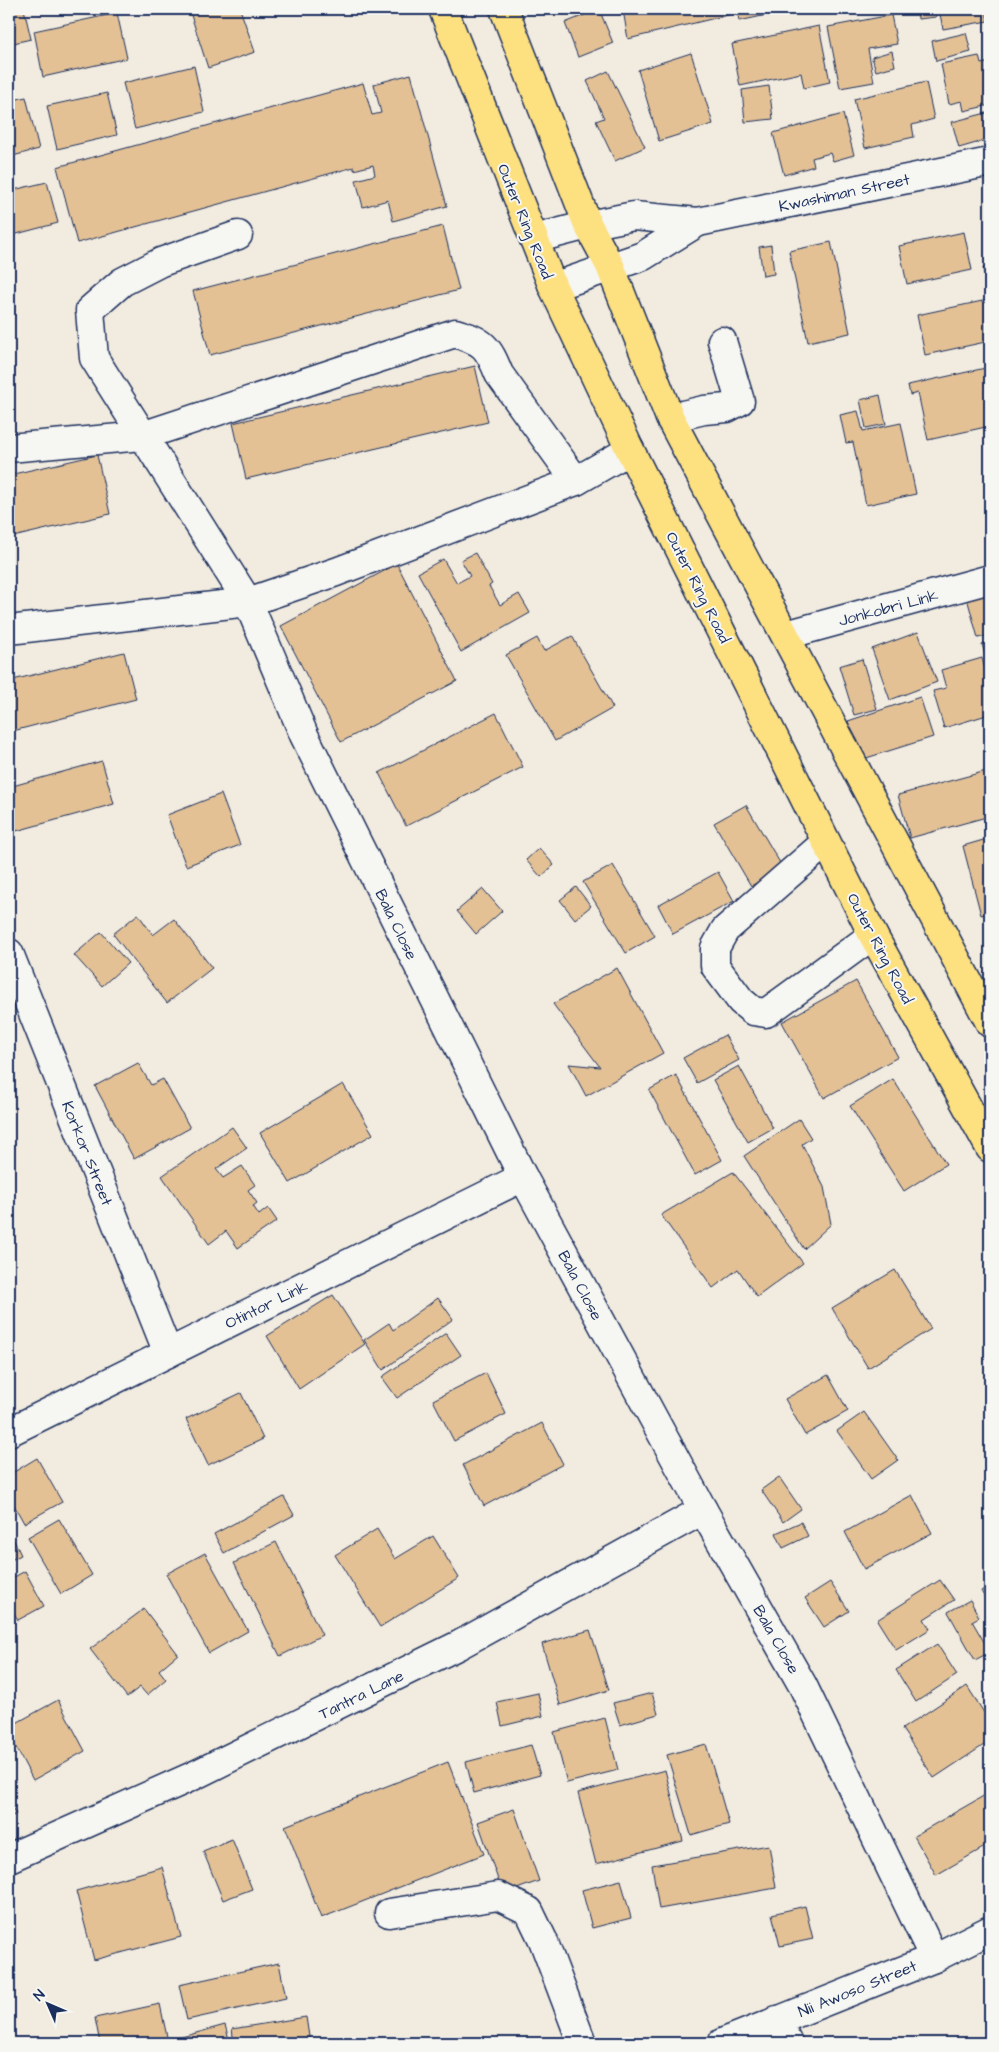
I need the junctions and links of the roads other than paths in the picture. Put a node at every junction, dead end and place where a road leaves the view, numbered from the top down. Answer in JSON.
{"nodes":[{"id":1,"x":444,"y":9,"type":"edge"},
{"id":2,"x":504,"y":9,"type":"edge"},
{"id":3,"x":990,"y":162,"type":"edge"},
{"id":4,"x":698,"y":222,"type":"junction"},
{"id":5,"x":588,"y":225,"type":"junction"},
{"id":6,"x":238,"y":235,"type":"dead end"},
{"id":7,"x":534,"y":239,"type":"junction"},
{"id":8,"x":610,"y":266,"type":"junction"},
{"id":9,"x":552,"y":287,"type":"junction"},
{"id":10,"x":722,"y":341,"type":"dead end"},
{"id":11,"x":670,"y":418,"type":"junction"},
{"id":12,"x":142,"y":436,"type":"junction"},
{"id":13,"x":9,"y":448,"type":"edge"},
{"id":14,"x":630,"y":450,"type":"junction"},
{"id":15,"x":576,"y":481,"type":"junction"},
{"id":16,"x":990,"y":578,"type":"edge"},
{"id":17,"x":248,"y":602,"type":"junction"},
{"id":18,"x":9,"y":630,"type":"edge"},
{"id":19,"x":786,"y":635,"type":"junction"},
{"id":20,"x":826,"y":842,"type":"junction"},
{"id":21,"x":873,"y":935,"type":"junction"},
{"id":22,"x":9,"y":953,"type":"edge"},
{"id":23,"x":990,"y":1023,"type":"edge"},
{"id":24,"x":990,"y":1148,"type":"edge"},
{"id":25,"x":523,"y":1177,"type":"junction"},
{"id":26,"x":168,"y":1353,"type":"junction"},
{"id":27,"x":9,"y":1432,"type":"edge"},
{"id":28,"x":703,"y":1510,"type":"junction"},
{"id":29,"x":9,"y":1858,"type":"edge"},
{"id":30,"x":389,"y":1913,"type":"dead end"},
{"id":31,"x":990,"y":1930,"type":"edge"},
{"id":32,"x":934,"y":1958,"type":"junction"},
{"id":33,"x":782,"y":2032,"type":"edge"},
{"id":34,"x":582,"y":2043,"type":"edge"},
{"id":35,"x":722,"y":2043,"type":"edge"}],
"edges":[{"from":1,"to":7,"type":"main road","name":"Outer Ring Road"},
{"from":2,"to":5,"type":"main road"},
{"from":3,"to":4,"type":"street","name":"Kwashiman Street"},
{"from":4,"to":5,"type":"street","name":"Kwashiman Street"},
{"from":4,"to":8,"type":"street","name":"Kwashiman Street"},
{"from":5,"to":7,"type":"street","name":"Kwashiman Street"},
{"from":5,"to":8,"type":"main road"},
{"from":6,"to":12,"type":"street","name":"Bala Close"},
{"from":7,"to":9,"type":"main road","name":"Outer Ring Road"},
{"from":8,"to":9,"type":"street","name":"Kwashiman Street"},
{"from":8,"to":11,"type":"main road"},
{"from":9,"to":14,"type":"main road","name":"Outer Ring Road"},
{"from":10,"to":11,"type":"street"},
{"from":11,"to":19,"type":"main road"},
{"from":12,"to":13,"type":"street"},
{"from":12,"to":15,"type":"street"},
{"from":12,"to":17,"type":"street","name":"Bala Close"},
{"from":14,"to":15,"type":"street"},
{"from":14,"to":20,"type":"main road","name":"Outer Ring Road"},
{"from":15,"to":17,"type":"street"},
{"from":16,"to":19,"type":"street","name":"Jonkobri Link"},
{"from":17,"to":18,"type":"street"},
{"from":17,"to":25,"type":"street","name":"Bala Close"},
{"from":19,"to":23,"type":"main road"},
{"from":20,"to":21,"type":"main road","name":"Outer Ring Road"},
{"from":20,"to":21,"type":"street"},
{"from":21,"to":24,"type":"main road","name":"Outer Ring Road"},
{"from":22,"to":26,"type":"street","name":"Korkor Street"},
{"from":25,"to":26,"type":"street","name":"Otintor Link"},
{"from":25,"to":28,"type":"street","name":"Bala Close"},
{"from":26,"to":27,"type":"street","name":"Otintor Link"},
{"from":28,"to":29,"type":"street","name":"Tantra Lane"},
{"from":28,"to":32,"type":"street","name":"Bala Close"},
{"from":30,"to":34,"type":"street"},
{"from":31,"to":32,"type":"street","name":"Nii Awoso Street"},
{"from":32,"to":33,"type":"street","name":"Nii Awoso Street"},
{"from":33,"to":35,"type":"street","name":"Nii Awoso Street"}]}
